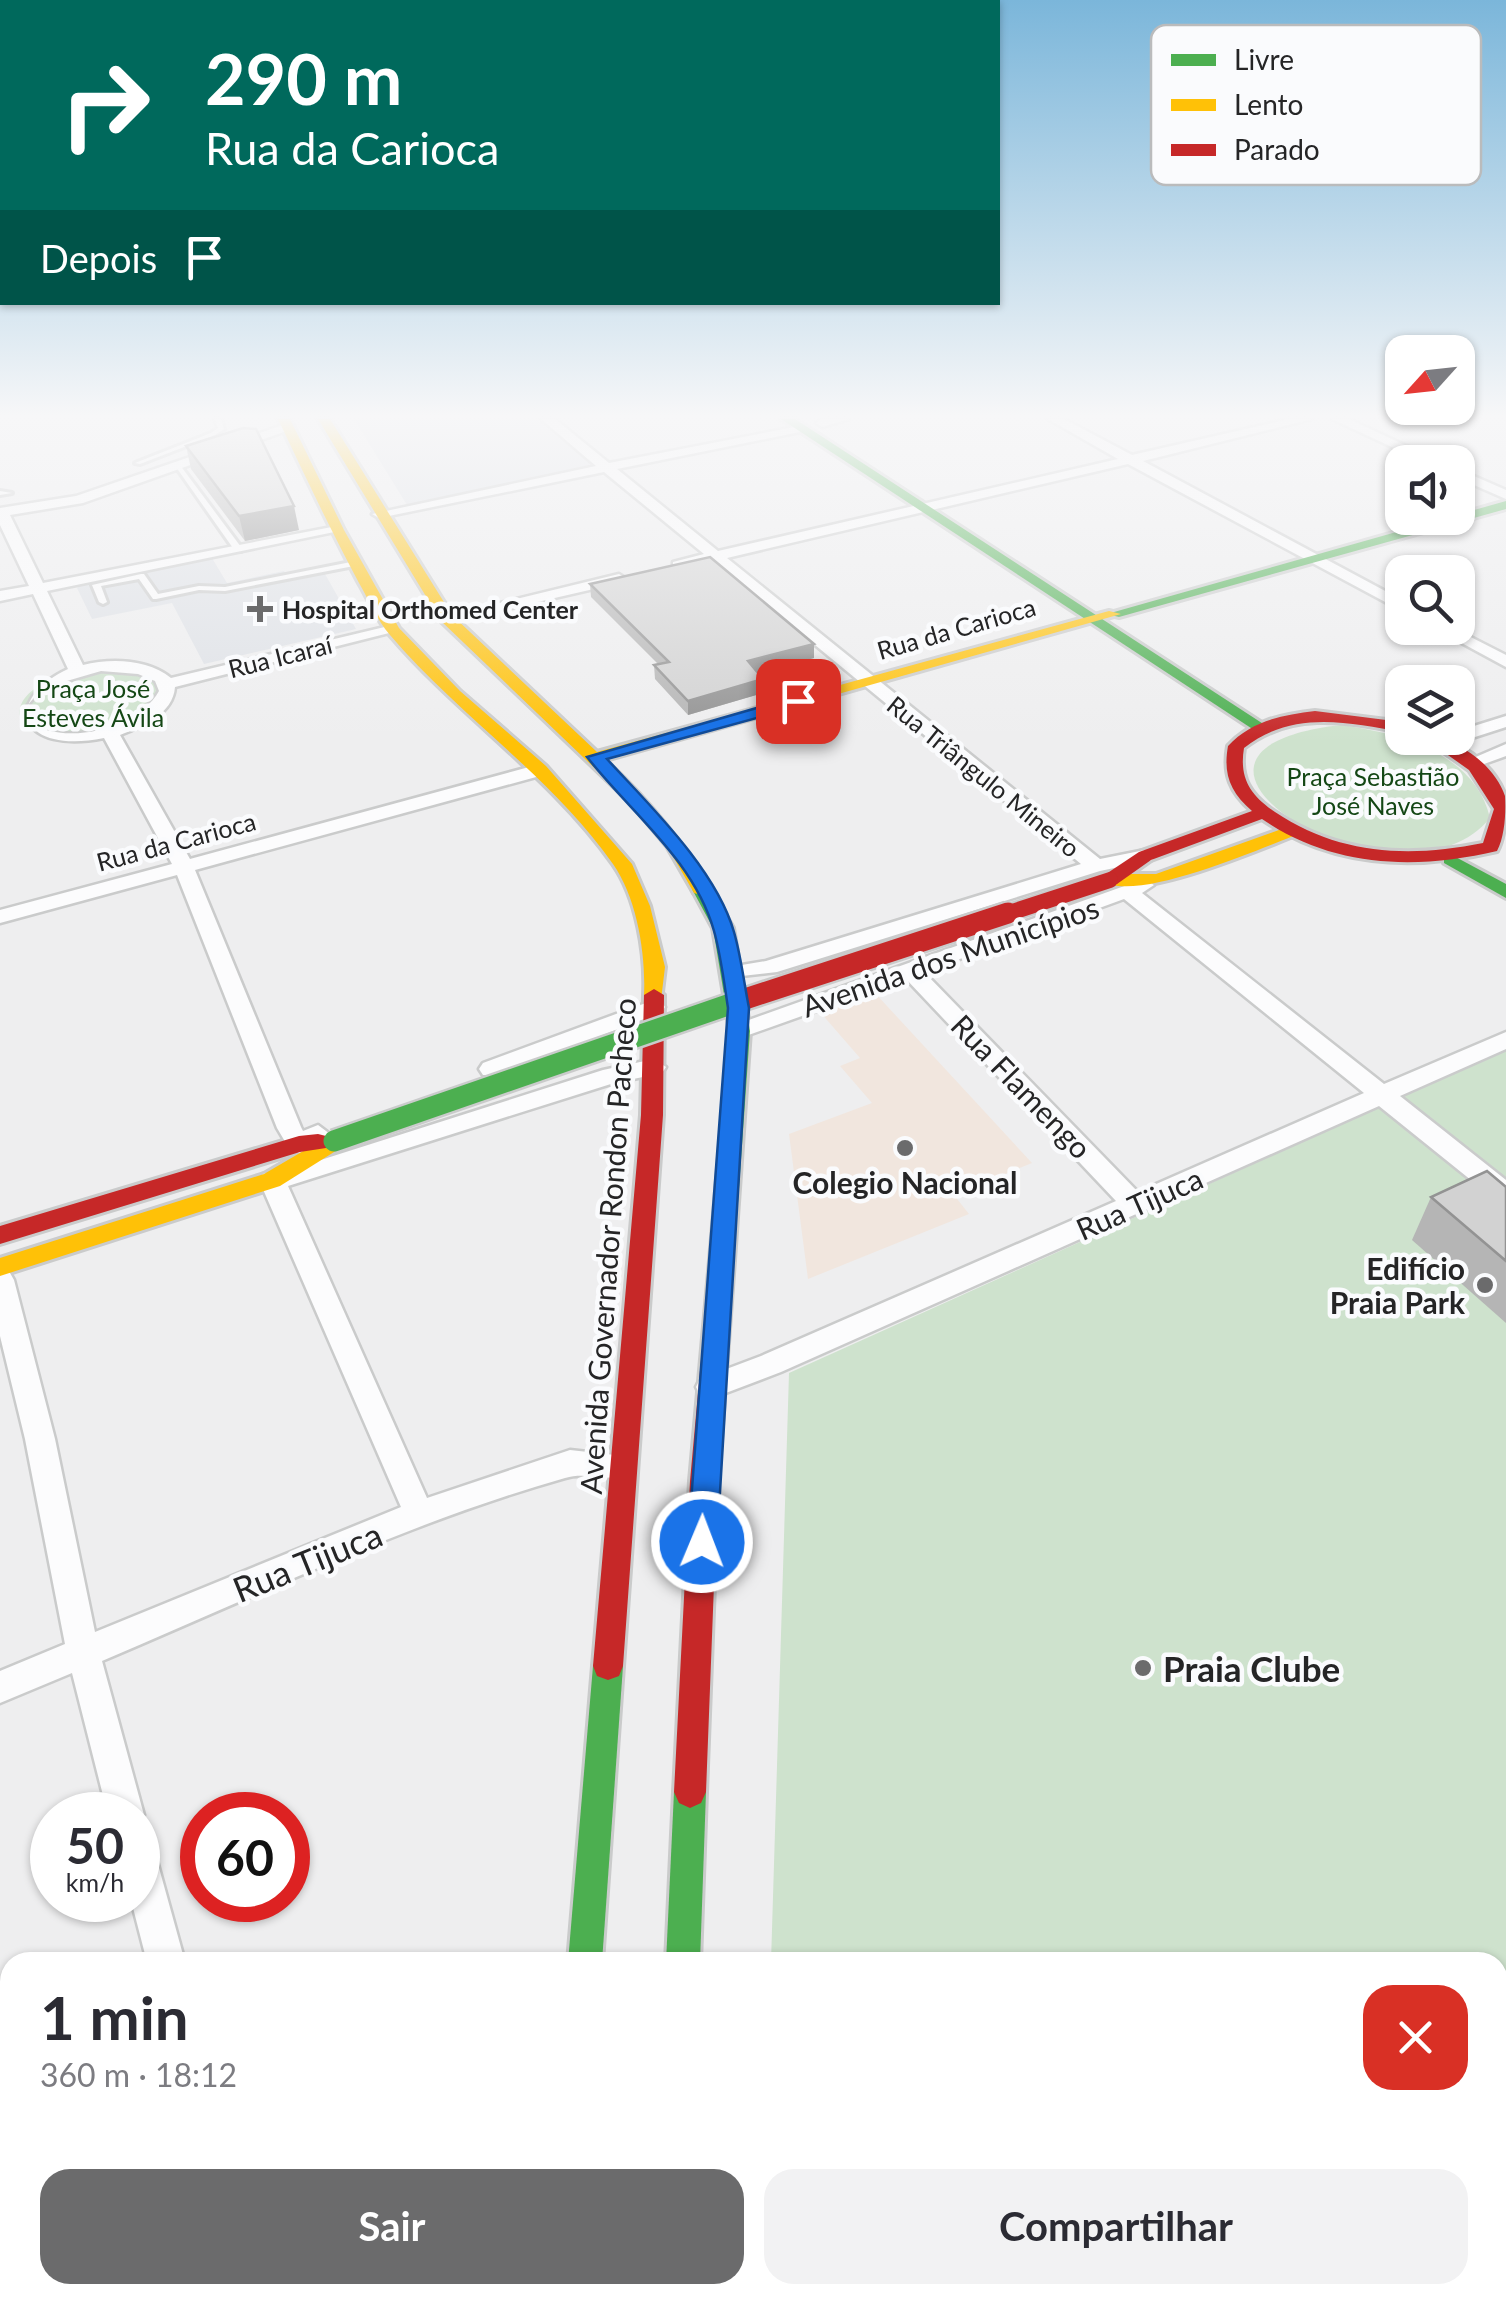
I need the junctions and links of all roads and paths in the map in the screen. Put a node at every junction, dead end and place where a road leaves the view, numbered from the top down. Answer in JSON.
{"nodes":[{"id":1,"x":7,"y":526,"type":"edge"},
{"id":2,"x":222,"y":526,"type":"edge"},
{"id":3,"x":335,"y":526,"type":"edge"},
{"id":4,"x":387,"y":526,"type":"edge"},
{"id":5,"x":679,"y":526,"type":"edge"},
{"id":6,"x":840,"y":526,"type":"edge"},
{"id":7,"x":966,"y":526,"type":"edge"},
{"id":8,"x":1254,"y":526,"type":"edge"},
{"id":9,"x":1425,"y":526,"type":"edge"},
{"id":10,"x":337,"y":530,"type":"junction"},
{"id":11,"x":238,"y":548,"type":"junction"},
{"id":12,"x":716,"y":557,"type":"junction"},
{"id":13,"x":1311,"y":557,"type":"junction"},
{"id":14,"x":356,"y":563,"type":"junction"},
{"id":15,"x":660,"y":570,"type":"edge"},
{"id":16,"x":641,"y":574,"type":"edge"},
{"id":17,"x":38,"y":589,"type":"junction"},
{"id":18,"x":0,"y":596,"type":"edge"},
{"id":19,"x":1385,"y":597,"type":"edge"},
{"id":20,"x":103,"y":602,"type":"dead end"},
{"id":21,"x":1102,"y":614,"type":"junction"},
{"id":22,"x":446,"y":618,"type":"junction"},
{"id":23,"x":393,"y":630,"type":"junction"},
{"id":24,"x":1475,"y":645,"type":"edge"},
{"id":25,"x":1503,"y":659,"type":"edge"},
{"id":26,"x":77,"y":670,"type":"junction"},
{"id":27,"x":867,"y":682,"type":"junction"},
{"id":28,"x":167,"y":684,"type":"junction"},
{"id":29,"x":1286,"y":719,"type":"junction"},
{"id":30,"x":9,"y":721,"type":"edge"},
{"id":31,"x":1506,"y":721,"type":"edge"},
{"id":32,"x":1385,"y":724,"type":"edge"},
{"id":33,"x":1260,"y":727,"type":"junction"},
{"id":34,"x":1475,"y":730,"type":"edge"},
{"id":35,"x":110,"y":734,"type":"junction"},
{"id":36,"x":1506,"y":750,"type":"edge"},
{"id":37,"x":1462,"y":755,"type":"edge"},
{"id":38,"x":596,"y":757,"type":"junction"},
{"id":39,"x":1473,"y":762,"type":"junction"},
{"id":40,"x":540,"y":770,"type":"junction"},
{"id":41,"x":1263,"y":813,"type":"junction"},
{"id":42,"x":1290,"y":831,"type":"junction"},
{"id":43,"x":1498,"y":852,"type":"edge"},
{"id":44,"x":1450,"y":859,"type":"junction"},
{"id":45,"x":184,"y":868,"type":"junction"},
{"id":46,"x":1112,"y":879,"type":"junction"},
{"id":47,"x":1506,"y":892,"type":"edge"},
{"id":48,"x":0,"y":917,"type":"edge"},
{"id":49,"x":818,"y":952,"type":"junction"},
{"id":50,"x":908,"y":968,"type":"junction"},
{"id":51,"x":732,"y":973,"type":"junction"},
{"id":52,"x":849,"y":990,"type":"junction"},
{"id":53,"x":654,"y":1007,"type":"junction"},
{"id":54,"x":740,"y":1031,"type":"junction"},
{"id":55,"x":1506,"y":1040,"type":"edge"},
{"id":56,"x":524,"y":1057,"type":"junction"},
{"id":57,"x":654,"y":1066,"type":"junction"},
{"id":58,"x":553,"y":1094,"type":"junction"},
{"id":59,"x":1384,"y":1095,"type":"junction"},
{"id":60,"x":334,"y":1141,"type":"junction"},
{"id":61,"x":299,"y":1144,"type":"junction"},
{"id":62,"x":272,"y":1180,"type":"junction"},
{"id":63,"x":1506,"y":1194,"type":"edge"},
{"id":64,"x":1135,"y":1206,"type":"junction"},
{"id":65,"x":0,"y":1235,"type":"edge"},
{"id":66,"x":0,"y":1267,"type":"edge"},
{"id":67,"x":0,"y":1280,"type":"edge"},
{"id":68,"x":710,"y":1387,"type":"junction"},
{"id":69,"x":622,"y":1466,"type":"junction"},
{"id":70,"x":419,"y":1514,"type":"junction"},
{"id":71,"x":83,"y":1654,"type":"junction"},
{"id":72,"x":0,"y":1687,"type":"edge"},
{"id":73,"x":120,"y":1792,"type":"edge"},
{"id":74,"x":155,"y":1922,"type":"edge"},
{"id":75,"x":163,"y":1952,"type":"edge"},
{"id":76,"x":587,"y":1952,"type":"edge"},
{"id":77,"x":683,"y":1952,"type":"edge"}],
"edges":[{"from":1,"to":17,"type":"street"},
{"from":2,"to":11,"type":"lane"},
{"from":3,"to":10,"type":"street","name":"Avenida Governador Rondon Pacheco"},
{"from":4,"to":22,"type":"street"},
{"from":5,"to":12,"type":"street","name":"Rua Triângulo Mineiro"},
{"from":6,"to":12,"type":"street"},
{"from":7,"to":21,"type":"street"},
{"from":8,"to":13,"type":"street"},
{"from":9,"to":13,"type":"street","name":"Rua da Carioca"},
{"from":10,"to":11,"type":"street"},
{"from":10,"to":14,"type":"street","name":"Avenida Governador Rondon Pacheco"},
{"from":11,"to":17,"type":"street"},
{"from":12,"to":15,"type":"street"},
{"from":12,"to":27,"type":"street","name":"Rua Triângulo Mineiro"},
{"from":13,"to":19,"type":"street"},
{"from":13,"to":21,"type":"street","name":"Rua da Carioca"},
{"from":14,"to":20,"type":"lane"},
{"from":14,"to":23,"type":"street","name":"Avenida Governador Rondon Pacheco"},
{"from":16,"to":22,"type":"street"},
{"from":17,"to":18,"type":"street"},
{"from":17,"to":26,"type":"street"},
{"from":21,"to":27,"type":"street","name":"Rua da Carioca"},
{"from":21,"to":29,"type":"street"},
{"from":21,"to":33,"type":"street"},
{"from":22,"to":38,"type":"street"},
{"from":23,"to":28,"type":"street","name":"Rua Icaraí"},
{"from":23,"to":40,"type":"street","name":"Avenida Governador Rondon Pacheco"},
{"from":24,"to":25,"type":"street"},
{"from":26,"to":28,"type":"street"},
{"from":26,"to":30,"type":"street"},
{"from":27,"to":38,"type":"street","name":"Rua da Carioca"},
{"from":27,"to":46,"type":"street","name":"Rua Triângulo Mineiro"},
{"from":28,"to":35,"type":"street"},
{"from":29,"to":32,"type":"street"},
{"from":29,"to":33,"type":"street"},
{"from":30,"to":35,"type":"street"},
{"from":31,"to":34,"type":"street"},
{"from":33,"to":41,"type":"street"},
{"from":35,"to":45,"type":"street"},
{"from":36,"to":39,"type":"street"},
{"from":37,"to":39,"type":"street"},
{"from":38,"to":51,"type":"street"},
{"from":39,"to":43,"type":"street"},
{"from":40,"to":45,"type":"street","name":"Rua da Carioca"},
{"from":40,"to":53,"type":"street","name":"Avenida Governador Rondon Pacheco"},
{"from":41,"to":42,"type":"street"},
{"from":41,"to":46,"type":"street","name":"Avenida dos Municípios"},
{"from":42,"to":44,"type":"street"},
{"from":42,"to":46,"type":"street","name":"Avenida dos Municípios"},
{"from":43,"to":44,"type":"street"},
{"from":44,"to":47,"type":"street"},
{"from":45,"to":48,"type":"street","name":"Rua da Carioca"},
{"from":45,"to":61,"type":"street"},
{"from":46,"to":49,"type":"street","name":"Avenida dos Municípios"},
{"from":46,"to":50,"type":"street","name":"Avenida dos Municípios"},
{"from":46,"to":59,"type":"street","name":"Rua Triângulo Mineiro"},
{"from":46,"to":60,"type":"street","bridge":true},
{"from":49,"to":51,"type":"street","name":"Avenida dos Municípios"},
{"from":49,"to":52,"type":"street"},
{"from":50,"to":52,"type":"street","name":"Avenida dos Municípios"},
{"from":50,"to":64,"type":"street","name":"Rua Flamengo"},
{"from":51,"to":54,"type":"street"},
{"from":52,"to":54,"type":"street","name":"Avenida dos Municípios"},
{"from":53,"to":56,"type":"street"},
{"from":53,"to":57,"type":"street","name":"Avenida Governador Rondon Pacheco"},
{"from":54,"to":68,"type":"street"},
{"from":55,"to":59,"type":"street","name":"Rua Tijuca"},
{"from":56,"to":58,"type":"street"},
{"from":56,"to":61,"type":"street"},
{"from":57,"to":58,"type":"street"},
{"from":57,"to":69,"type":"street","name":"Avenida Governador Rondon Pacheco"},
{"from":58,"to":62,"type":"street"},
{"from":59,"to":63,"type":"street","name":"Rua Triângulo Mineiro"},
{"from":59,"to":64,"type":"street","name":"Rua Tijuca"},
{"from":60,"to":61,"type":"street"},
{"from":60,"to":62,"type":"street"},
{"from":61,"to":65,"type":"street"},
{"from":62,"to":66,"type":"street"},
{"from":62,"to":70,"type":"street"},
{"from":64,"to":68,"type":"street","name":"Rua Tijuca"},
{"from":67,"to":71,"type":"street"},
{"from":68,"to":77,"type":"street"},
{"from":69,"to":70,"type":"street","name":"Rua Tijuca"},
{"from":69,"to":76,"type":"street","name":"Avenida Governador Rondon Pacheco"},
{"from":70,"to":71,"type":"street","name":"Rua Tijuca"},
{"from":71,"to":72,"type":"street","name":"Rua Tijuca"},
{"from":71,"to":73,"type":"street"},
{"from":74,"to":75,"type":"street"}]}
